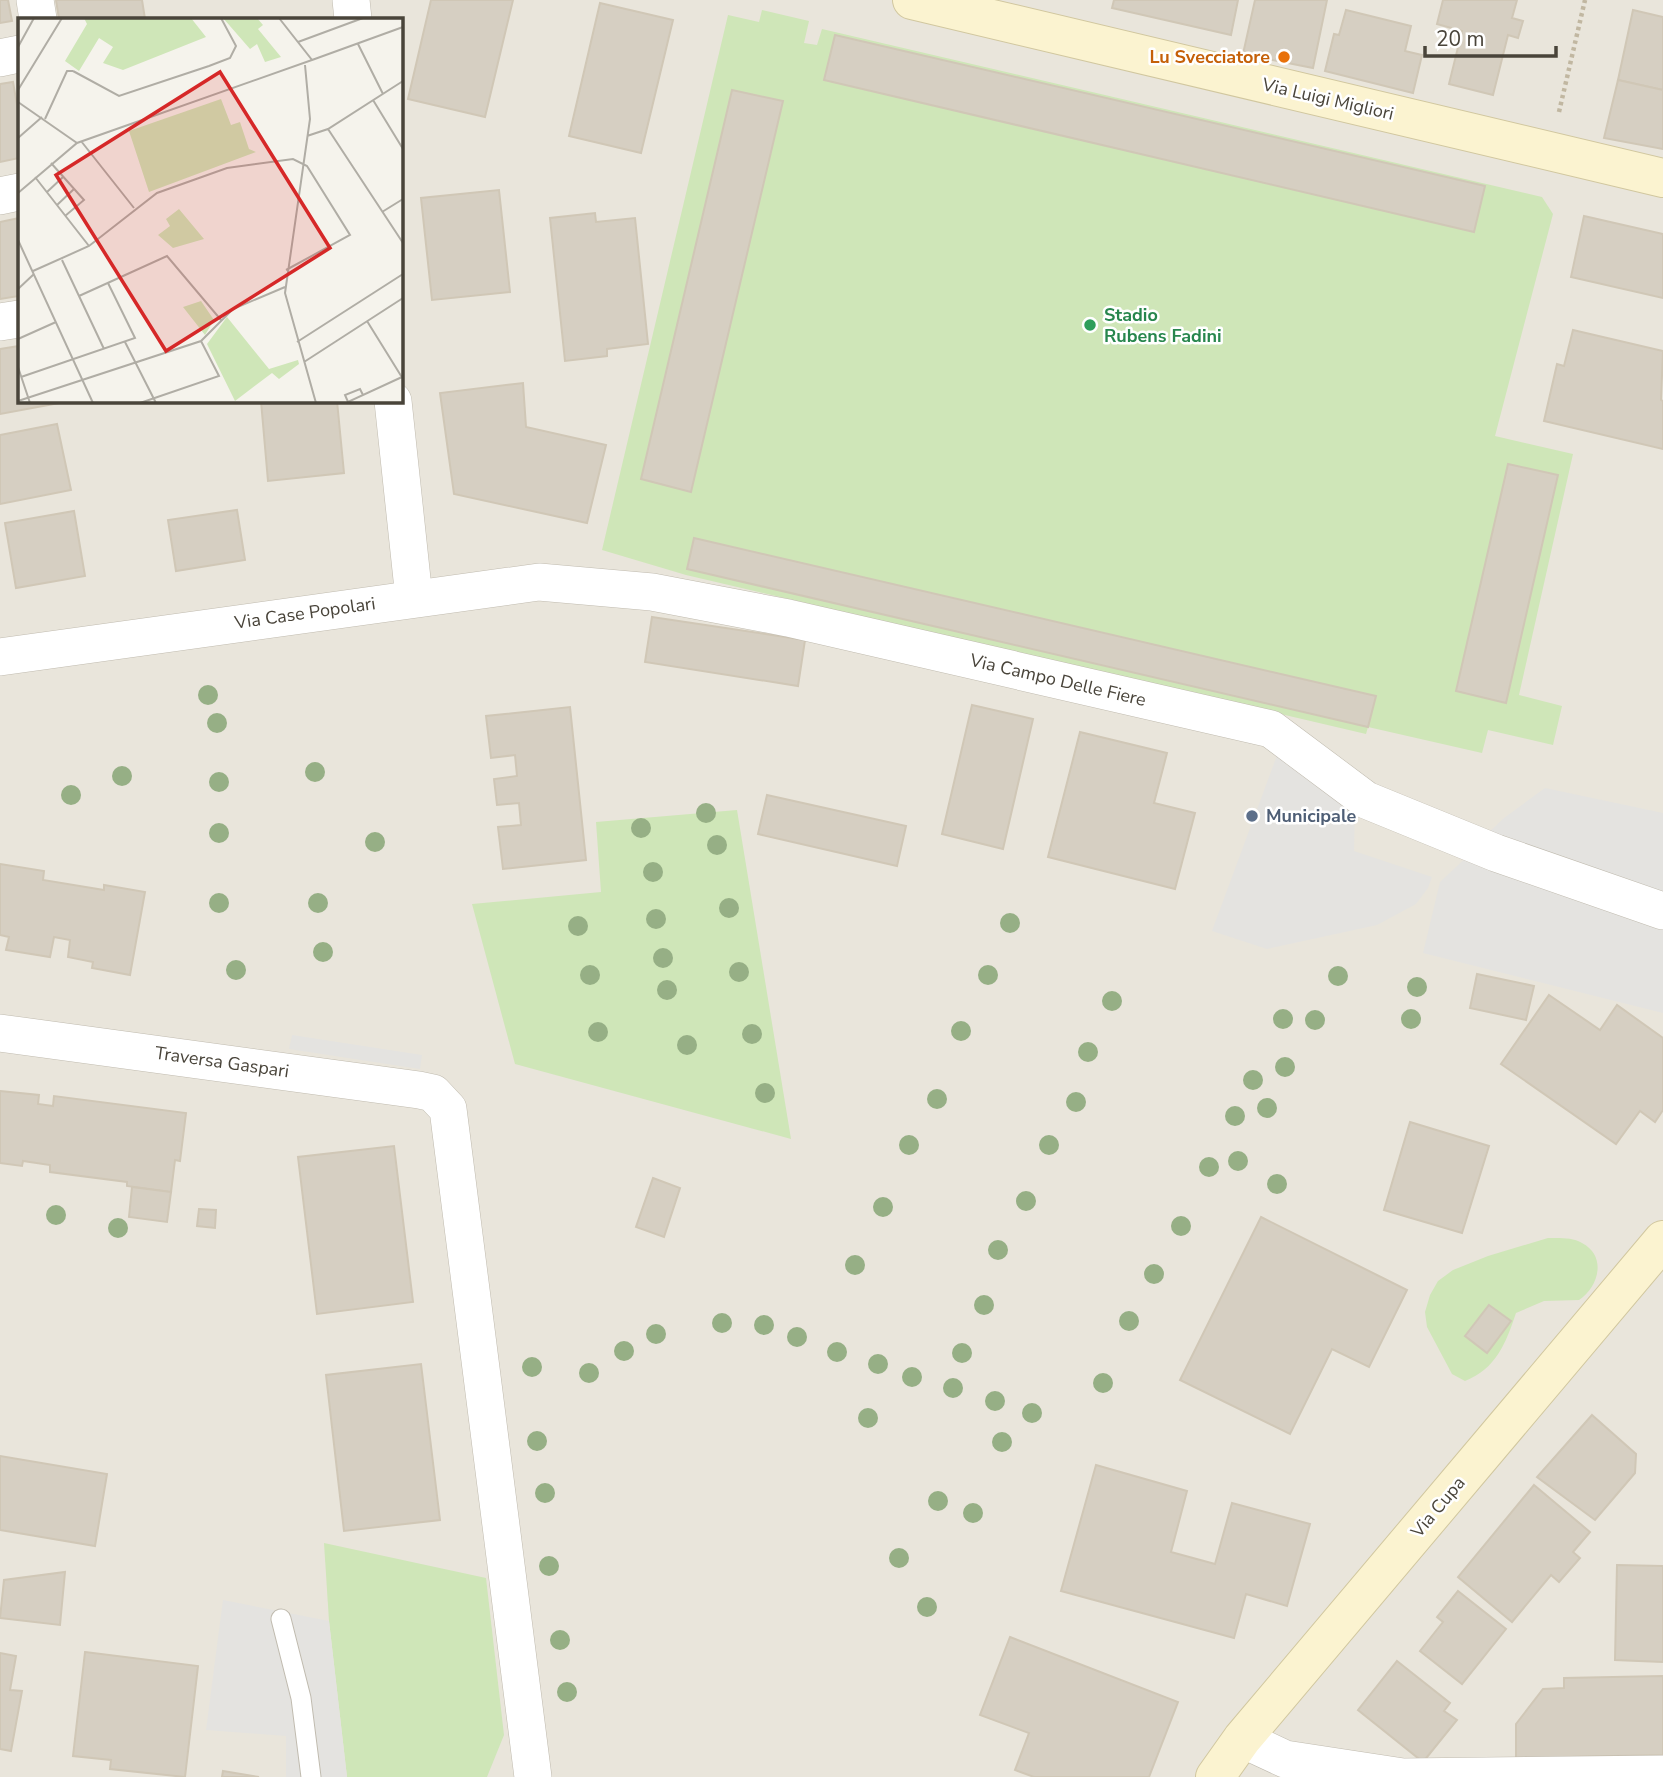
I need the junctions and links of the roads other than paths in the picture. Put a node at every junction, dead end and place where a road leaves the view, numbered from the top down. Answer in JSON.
{"nodes":[{"id":1,"x":35,"y":0,"type":"edge"},
{"id":2,"x":351,"y":0,"type":"edge"},
{"id":3,"x":912,"y":0,"type":"edge"},
{"id":4,"x":38,"y":18,"type":"edge"},
{"id":5,"x":353,"y":18,"type":"edge"},
{"id":6,"x":18,"y":54,"type":"edge"},
{"id":7,"x":0,"y":58,"type":"edge"},
{"id":8,"x":1663,"y":178,"type":"edge"},
{"id":9,"x":18,"y":192,"type":"edge"},
{"id":10,"x":0,"y":196,"type":"edge"},
{"id":11,"x":18,"y":319,"type":"edge"},
{"id":12,"x":0,"y":322,"type":"edge"},
{"id":13,"x":393,"y":402,"type":"edge"},
{"id":14,"x":414,"y":598,"type":"junction"},
{"id":15,"x":0,"y":657,"type":"edge"},
{"id":16,"x":1663,"y":911,"type":"edge"},
{"id":17,"x":0,"y":1033,"type":"edge"},
{"id":18,"x":1663,"y":1240,"type":"edge"},
{"id":19,"x":281,"y":1619,"type":"dead end"},
{"id":20,"x":1242,"y":1738,"type":"junction"},
{"id":21,"x":1663,"y":1774,"type":"edge"},
{"id":22,"x":311,"y":1777,"type":"edge"},
{"id":23,"x":533,"y":1777,"type":"edge"},
{"id":24,"x":1215,"y":1777,"type":"edge"}],
"edges":[{"from":1,"to":4,"type":"street"},
{"from":2,"to":5,"type":"street"},
{"from":3,"to":8,"type":"main road","name":"Via Luigi Migliori"},
{"from":6,"to":7,"type":"street"},
{"from":9,"to":10,"type":"street"},
{"from":11,"to":12,"type":"street"},
{"from":13,"to":14,"type":"street"},
{"from":14,"to":15,"type":"street","name":"Via Case Popolari"},
{"from":14,"to":16,"type":"street","name":"Via Campo Delle Fiere"},
{"from":17,"to":23,"type":"street","name":"Traversa Gaspari"},
{"from":18,"to":20,"type":"main road","name":"Via Cupa"},
{"from":19,"to":22,"type":"lane"},
{"from":20,"to":21,"type":"street"},
{"from":20,"to":24,"type":"main road","name":"Via Cupa"}]}
